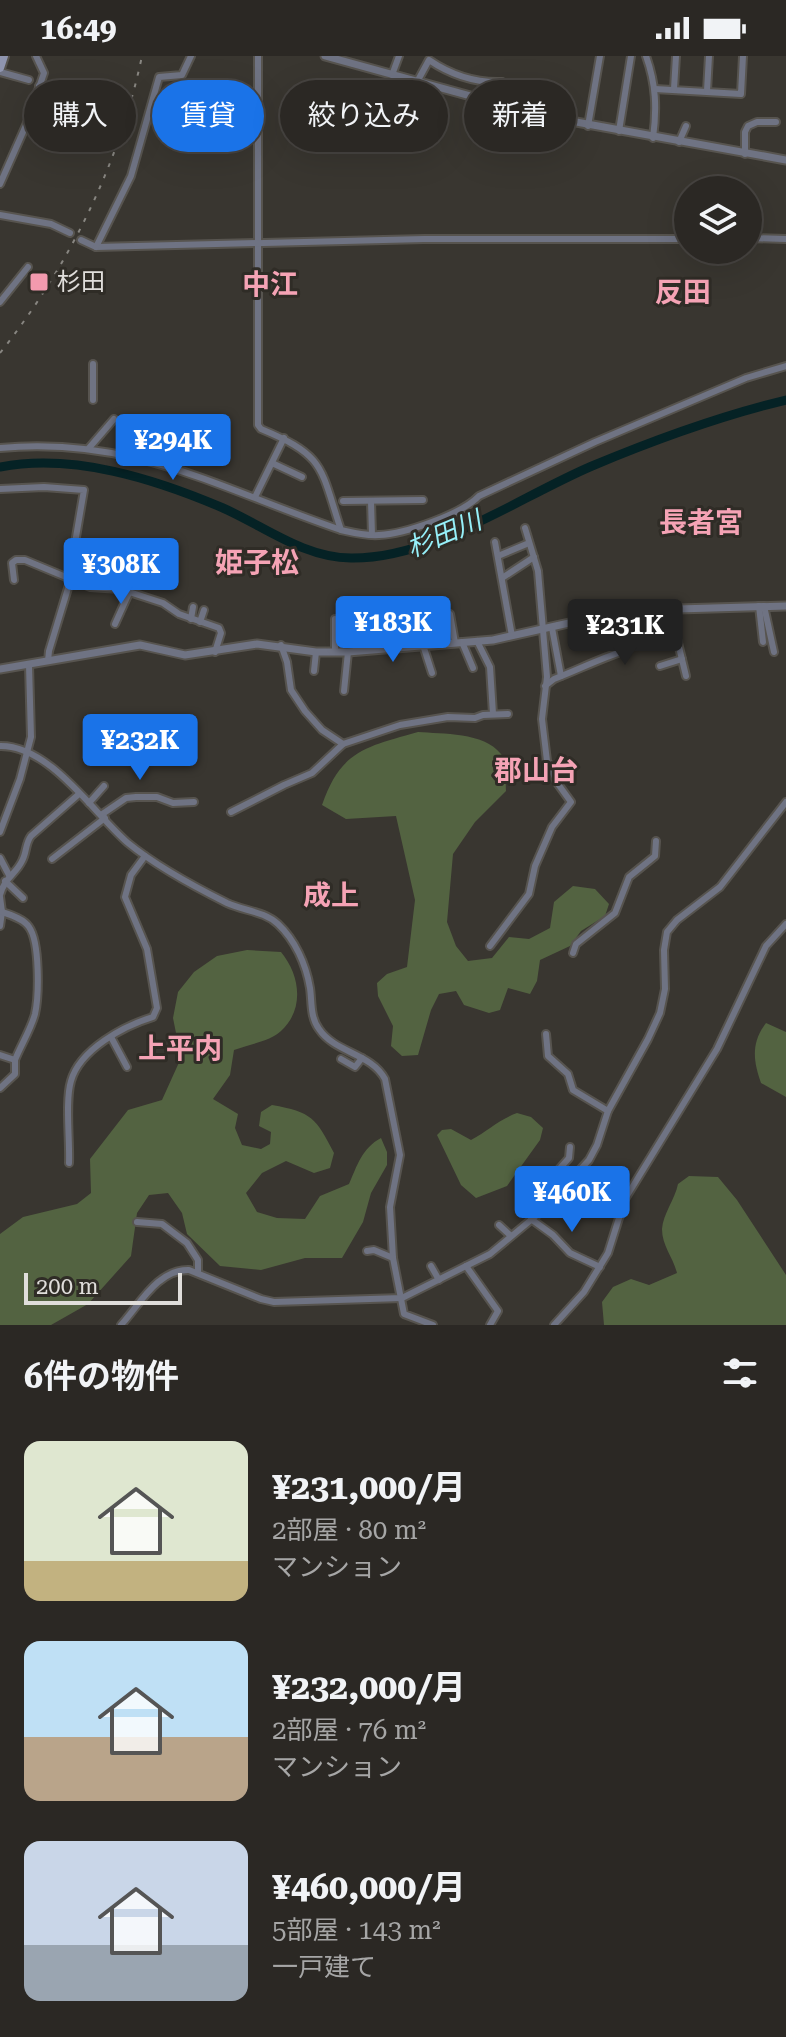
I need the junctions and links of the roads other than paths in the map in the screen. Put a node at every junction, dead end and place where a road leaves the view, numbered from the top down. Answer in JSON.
{"nodes":[{"id":1,"x":4,"y":56,"type":"edge"},
{"id":2,"x":50,"y":56,"type":"edge"},
{"id":3,"x":191,"y":56,"type":"edge"},
{"id":4,"x":258,"y":56,"type":"edge"},
{"id":5,"x":325,"y":56,"type":"edge"},
{"id":6,"x":399,"y":56,"type":"edge"},
{"id":7,"x":600,"y":56,"type":"edge"},
{"id":8,"x":632,"y":56,"type":"edge"},
{"id":9,"x":676,"y":56,"type":"edge"},
{"id":10,"x":709,"y":56,"type":"edge"},
{"id":11,"x":743,"y":56,"type":"edge"},
{"id":12,"x":646,"y":57,"type":"edge"},
{"id":13,"x":38,"y":59,"type":"edge"},
{"id":14,"x":350,"y":60,"type":"edge"},
{"id":15,"x":0,"y":70,"type":"edge"},
{"id":16,"x":392,"y":75,"type":"junction"},
{"id":17,"x":29,"y":80,"type":"dead end"},
{"id":18,"x":41,"y":80,"type":"edge"},
{"id":19,"x":410,"y":80,"type":"edge"},
{"id":20,"x":418,"y":80,"type":"edge"},
{"id":21,"x":486,"y":80,"type":"edge"},
{"id":22,"x":655,"y":89,"type":"junction"},
{"id":23,"x":674,"y":89,"type":"junction"},
{"id":24,"x":707,"y":91,"type":"junction"},
{"id":25,"x":776,"y":122,"type":"dead end"},
{"id":26,"x":576,"y":123,"type":"edge"},
{"id":27,"x":588,"y":126,"type":"junction"},
{"id":28,"x":686,"y":126,"type":"dead end"},
{"id":29,"x":24,"y":130,"type":"edge"},
{"id":30,"x":619,"y":131,"type":"junction"},
{"id":31,"x":653,"y":138,"type":"junction"},
{"id":32,"x":679,"y":142,"type":"junction"},
{"id":33,"x":745,"y":154,"type":"junction"},
{"id":34,"x":786,"y":160,"type":"edge"},
{"id":35,"x":0,"y":184,"type":"edge"},
{"id":36,"x":0,"y":215,"type":"edge"},
{"id":37,"x":70,"y":233,"type":"dead end"},
{"id":38,"x":762,"y":238,"type":"edge"},
{"id":39,"x":674,"y":239,"type":"edge"},
{"id":40,"x":786,"y":239,"type":"edge"},
{"id":41,"x":81,"y":240,"type":"dead end"},
{"id":42,"x":259,"y":243,"type":"junction"},
{"id":43,"x":96,"y":247,"type":"junction"},
{"id":44,"x":28,"y":267,"type":"dead end"},
{"id":45,"x":0,"y":302,"type":"edge"},
{"id":46,"x":93,"y":364,"type":"dead end"},
{"id":47,"x":786,"y":366,"type":"edge"},
{"id":48,"x":93,"y":400,"type":"dead end"},
{"id":49,"x":114,"y":419,"type":"dead end"},
{"id":50,"x":284,"y":438,"type":"junction"},
{"id":51,"x":0,"y":448,"type":"edge"},
{"id":52,"x":89,"y":448,"type":"junction"},
{"id":53,"x":272,"y":463,"type":"junction"},
{"id":54,"x":302,"y":477,"type":"dead end"},
{"id":55,"x":0,"y":489,"type":"edge"},
{"id":56,"x":255,"y":497,"type":"junction"},
{"id":57,"x":423,"y":500,"type":"dead end"},
{"id":58,"x":343,"y":501,"type":"dead end"},
{"id":59,"x":371,"y":501,"type":"junction"},
{"id":60,"x":525,"y":528,"type":"dead end"},
{"id":61,"x":341,"y":530,"type":"junction"},
{"id":62,"x":372,"y":535,"type":"junction"},
{"id":63,"x":495,"y":542,"type":"dead end"},
{"id":64,"x":529,"y":543,"type":"junction"},
{"id":65,"x":498,"y":556,"type":"junction"},
{"id":66,"x":534,"y":557,"type":"junction"},
{"id":67,"x":502,"y":578,"type":"junction"},
{"id":68,"x":14,"y":580,"type":"dead end"},
{"id":69,"x":71,"y":580,"type":"junction"},
{"id":70,"x":129,"y":593,"type":"junction"},
{"id":71,"x":762,"y":606,"type":"junction"},
{"id":72,"x":786,"y":606,"type":"edge"},
{"id":73,"x":193,"y":607,"type":"dead end"},
{"id":74,"x":204,"y":610,"type":"dead end"},
{"id":75,"x":670,"y":610,"type":"junction"},
{"id":76,"x":654,"y":612,"type":"junction"},
{"id":77,"x":450,"y":614,"type":"dead end"},
{"id":78,"x":191,"y":619,"type":"junction"},
{"id":79,"x":335,"y":619,"type":"dead end"},
{"id":80,"x":200,"y":622,"type":"junction"},
{"id":81,"x":115,"y":624,"type":"dead end"},
{"id":82,"x":552,"y":628,"type":"junction"},
{"id":83,"x":542,"y":630,"type":"junction"},
{"id":84,"x":512,"y":636,"type":"junction"},
{"id":85,"x":127,"y":639,"type":"dead end"},
{"id":86,"x":477,"y":641,"type":"junction"},
{"id":87,"x":763,"y":642,"type":"dead end"},
{"id":88,"x":458,"y":643,"type":"junction"},
{"id":89,"x":135,"y":645,"type":"junction"},
{"id":90,"x":281,"y":645,"type":"junction"},
{"id":91,"x":423,"y":645,"type":"junction"},
{"id":92,"x":215,"y":652,"type":"junction"},
{"id":93,"x":316,"y":652,"type":"junction"},
{"id":94,"x":335,"y":652,"type":"junction"},
{"id":95,"x":348,"y":652,"type":"junction"},
{"id":96,"x":774,"y":652,"type":"dead end"},
{"id":97,"x":682,"y":659,"type":"junction"},
{"id":98,"x":48,"y":661,"type":"junction"},
{"id":99,"x":29,"y":665,"type":"junction"},
{"id":100,"x":660,"y":666,"type":"dead end"},
{"id":101,"x":473,"y":668,"type":"dead end"},
{"id":102,"x":0,"y":669,"type":"edge"},
{"id":103,"x":314,"y":671,"type":"dead end"},
{"id":104,"x":432,"y":673,"type":"dead end"},
{"id":105,"x":561,"y":676,"type":"junction"},
{"id":106,"x":686,"y":676,"type":"dead end"},
{"id":107,"x":545,"y":686,"type":"junction"},
{"id":108,"x":344,"y":691,"type":"dead end"},
{"id":109,"x":493,"y":714,"type":"junction"},
{"id":110,"x":508,"y":714,"type":"dead end"},
{"id":111,"x":343,"y":744,"type":"junction"},
{"id":112,"x":0,"y":746,"type":"edge"},
{"id":113,"x":28,"y":753,"type":"junction"},
{"id":114,"x":104,"y":786,"type":"dead end"},
{"id":115,"x":79,"y":794,"type":"junction"},
{"id":116,"x":194,"y":802,"type":"dead end"},
{"id":117,"x":786,"y":802,"type":"edge"},
{"id":118,"x":89,"y":803,"type":"junction"},
{"id":119,"x":231,"y":812,"type":"dead end"},
{"id":120,"x":103,"y":817,"type":"junction"},
{"id":121,"x":0,"y":832,"type":"edge"},
{"id":122,"x":656,"y":841,"type":"dead end"},
{"id":123,"x":145,"y":856,"type":"junction"},
{"id":124,"x":0,"y":858,"type":"edge"},
{"id":125,"x":52,"y":859,"type":"dead end"},
{"id":126,"x":7,"y":878,"type":"junction"},
{"id":127,"x":0,"y":898,"type":"edge"},
{"id":128,"x":23,"y":898,"type":"dead end"},
{"id":129,"x":2,"y":912,"type":"junction"},
{"id":130,"x":786,"y":924,"type":"edge"},
{"id":131,"x":0,"y":926,"type":"edge"},
{"id":132,"x":490,"y":946,"type":"dead end"},
{"id":133,"x":573,"y":953,"type":"dead end"},
{"id":134,"x":546,"y":1034,"type":"dead end"},
{"id":135,"x":111,"y":1037,"type":"junction"},
{"id":136,"x":0,"y":1055,"type":"edge"},
{"id":137,"x":362,"y":1058,"type":"junction"},
{"id":138,"x":341,"y":1059,"type":"dead end"},
{"id":139,"x":15,"y":1060,"type":"junction"},
{"id":140,"x":127,"y":1067,"type":"dead end"},
{"id":141,"x":0,"y":1088,"type":"edge"},
{"id":142,"x":608,"y":1111,"type":"junction"},
{"id":143,"x":570,"y":1147,"type":"dead end"},
{"id":144,"x":69,"y":1163,"type":"dead end"},
{"id":145,"x":555,"y":1196,"type":"junction"},
{"id":146,"x":531,"y":1219,"type":"junction"},
{"id":147,"x":137,"y":1222,"type":"dead end"},
{"id":148,"x":499,"y":1225,"type":"dead end"},
{"id":149,"x":511,"y":1236,"type":"junction"},
{"id":150,"x":367,"y":1251,"type":"dead end"},
{"id":151,"x":393,"y":1258,"type":"junction"},
{"id":152,"x":431,"y":1266,"type":"dead end"},
{"id":153,"x":466,"y":1266,"type":"junction"},
{"id":154,"x":600,"y":1267,"type":"junction"},
{"id":155,"x":198,"y":1273,"type":"junction"},
{"id":156,"x":439,"y":1280,"type":"junction"},
{"id":157,"x":402,"y":1298,"type":"junction"},
{"id":158,"x":404,"y":1314,"type":"junction"},
{"id":159,"x":121,"y":1325,"type":"edge"},
{"id":160,"x":403,"y":1325,"type":"edge"},
{"id":161,"x":433,"y":1325,"type":"edge"},
{"id":162,"x":490,"y":1325,"type":"edge"},
{"id":163,"x":554,"y":1325,"type":"edge"}],
"edges":[{"from":1,"to":15,"type":"main road"},
{"from":2,"to":13,"type":"street"},
{"from":3,"to":43,"type":"street"},
{"from":4,"to":42,"type":"street"},
{"from":5,"to":14,"type":"street"},
{"from":6,"to":16,"type":"street"},
{"from":7,"to":27,"type":"street"},
{"from":8,"to":12,"type":"street"},
{"from":8,"to":30,"type":"street"},
{"from":9,"to":23,"type":"street"},
{"from":10,"to":24,"type":"street"},
{"from":11,"to":24,"type":"street"},
{"from":12,"to":22,"type":"street"},
{"from":13,"to":18,"type":"street"},
{"from":14,"to":16,"type":"street"},
{"from":15,"to":17,"type":"street"},
{"from":16,"to":19,"type":"street"},
{"from":20,"to":21,"type":"street"},
{"from":22,"to":23,"type":"street"},
{"from":22,"to":31,"type":"street"},
{"from":23,"to":24,"type":"street"},
{"from":25,"to":33,"type":"street"},
{"from":26,"to":27,"type":"street"},
{"from":27,"to":30,"type":"street"},
{"from":28,"to":32,"type":"street"},
{"from":29,"to":35,"type":"street"},
{"from":30,"to":31,"type":"street"},
{"from":31,"to":32,"type":"street"},
{"from":32,"to":33,"type":"street"},
{"from":33,"to":34,"type":"street"},
{"from":36,"to":37,"type":"street"},
{"from":38,"to":40,"type":"street"},
{"from":39,"to":42,"type":"street"},
{"from":41,"to":43,"type":"street"},
{"from":42,"to":43,"type":"street"},
{"from":42,"to":50,"type":"street"},
{"from":44,"to":45,"type":"street"},
{"from":46,"to":48,"type":"street"},
{"from":47,"to":62,"type":"street"},
{"from":49,"to":52,"type":"street"},
{"from":50,"to":53,"type":"street"},
{"from":50,"to":61,"type":"street"},
{"from":51,"to":52,"type":"street"},
{"from":52,"to":56,"type":"street"},
{"from":53,"to":54,"type":"street"},
{"from":53,"to":56,"type":"street"},
{"from":55,"to":69,"type":"street"},
{"from":56,"to":61,"type":"street"},
{"from":57,"to":59,"type":"street"},
{"from":58,"to":59,"type":"street"},
{"from":59,"to":62,"type":"street"},
{"from":60,"to":64,"type":"street"},
{"from":61,"to":62,"type":"street"},
{"from":63,"to":65,"type":"street"},
{"from":64,"to":65,"type":"street"},
{"from":64,"to":66,"type":"street"},
{"from":65,"to":67,"type":"street"},
{"from":66,"to":67,"type":"street"},
{"from":66,"to":83,"type":"street"},
{"from":67,"to":84,"type":"street"},
{"from":68,"to":69,"type":"street"},
{"from":69,"to":70,"type":"street"},
{"from":69,"to":98,"type":"street"},
{"from":70,"to":78,"type":"street"},
{"from":70,"to":81,"type":"street"},
{"from":71,"to":72,"type":"street"},
{"from":71,"to":75,"type":"street"},
{"from":71,"to":87,"type":"street"},
{"from":71,"to":96,"type":"street"},
{"from":73,"to":78,"type":"street"},
{"from":74,"to":80,"type":"street"},
{"from":75,"to":76,"type":"street"},
{"from":75,"to":97,"type":"street"},
{"from":76,"to":82,"type":"street"},
{"from":76,"to":105,"type":"street"},
{"from":77,"to":88,"type":"street"},
{"from":78,"to":80,"type":"street"},
{"from":79,"to":94,"type":"street"},
{"from":80,"to":92,"type":"street"},
{"from":82,"to":83,"type":"street"},
{"from":82,"to":105,"type":"street"},
{"from":83,"to":84,"type":"street"},
{"from":83,"to":107,"type":"street"},
{"from":84,"to":86,"type":"street"},
{"from":85,"to":89,"type":"street"},
{"from":86,"to":88,"type":"street"},
{"from":86,"to":109,"type":"street"},
{"from":88,"to":91,"type":"street"},
{"from":88,"to":101,"type":"street"},
{"from":89,"to":92,"type":"street"},
{"from":89,"to":98,"type":"street"},
{"from":90,"to":92,"type":"street"},
{"from":90,"to":93,"type":"street"},
{"from":90,"to":111,"type":"street"},
{"from":91,"to":95,"type":"street"},
{"from":91,"to":104,"type":"street"},
{"from":93,"to":94,"type":"street"},
{"from":93,"to":103,"type":"street"},
{"from":94,"to":95,"type":"street"},
{"from":95,"to":108,"type":"street"},
{"from":97,"to":100,"type":"street"},
{"from":97,"to":106,"type":"street"},
{"from":98,"to":99,"type":"street"},
{"from":99,"to":102,"type":"street"},
{"from":99,"to":113,"type":"street"},
{"from":105,"to":107,"type":"street"},
{"from":107,"to":132,"type":"street"},
{"from":109,"to":110,"type":"street"},
{"from":109,"to":111,"type":"street"},
{"from":111,"to":119,"type":"street"},
{"from":112,"to":113,"type":"street"},
{"from":113,"to":115,"type":"street"},
{"from":113,"to":121,"type":"street"},
{"from":114,"to":118,"type":"street"},
{"from":115,"to":118,"type":"street"},
{"from":115,"to":126,"type":"street"},
{"from":116,"to":120,"type":"street"},
{"from":117,"to":142,"type":"street"},
{"from":118,"to":120,"type":"street"},
{"from":120,"to":123,"type":"street"},
{"from":120,"to":125,"type":"street"},
{"from":122,"to":133,"type":"street"},
{"from":123,"to":135,"type":"street"},
{"from":123,"to":137,"type":"street"},
{"from":124,"to":126,"type":"street"},
{"from":126,"to":127,"type":"street"},
{"from":126,"to":128,"type":"street"},
{"from":127,"to":129,"type":"street"},
{"from":129,"to":131,"type":"street"},
{"from":129,"to":139,"type":"street"},
{"from":130,"to":154,"type":"street"},
{"from":134,"to":142,"type":"street"},
{"from":135,"to":140,"type":"street"},
{"from":135,"to":144,"type":"street"},
{"from":136,"to":139,"type":"street"},
{"from":137,"to":138,"type":"street"},
{"from":137,"to":151,"type":"street"},
{"from":139,"to":141,"type":"street"},
{"from":142,"to":145,"type":"street"},
{"from":143,"to":145,"type":"street"},
{"from":145,"to":146,"type":"street"},
{"from":146,"to":149,"type":"street"},
{"from":146,"to":154,"type":"street"},
{"from":147,"to":155,"type":"street"},
{"from":148,"to":149,"type":"street"},
{"from":149,"to":153,"type":"street"},
{"from":150,"to":151,"type":"street"},
{"from":151,"to":157,"type":"street"},
{"from":152,"to":156,"type":"street"},
{"from":153,"to":156,"type":"street"},
{"from":153,"to":162,"type":"street"},
{"from":154,"to":163,"type":"street"},
{"from":155,"to":157,"type":"street"},
{"from":155,"to":159,"type":"street"},
{"from":156,"to":157,"type":"street"},
{"from":157,"to":158,"type":"street"},
{"from":158,"to":160,"type":"street"},
{"from":158,"to":161,"type":"street"}]}
